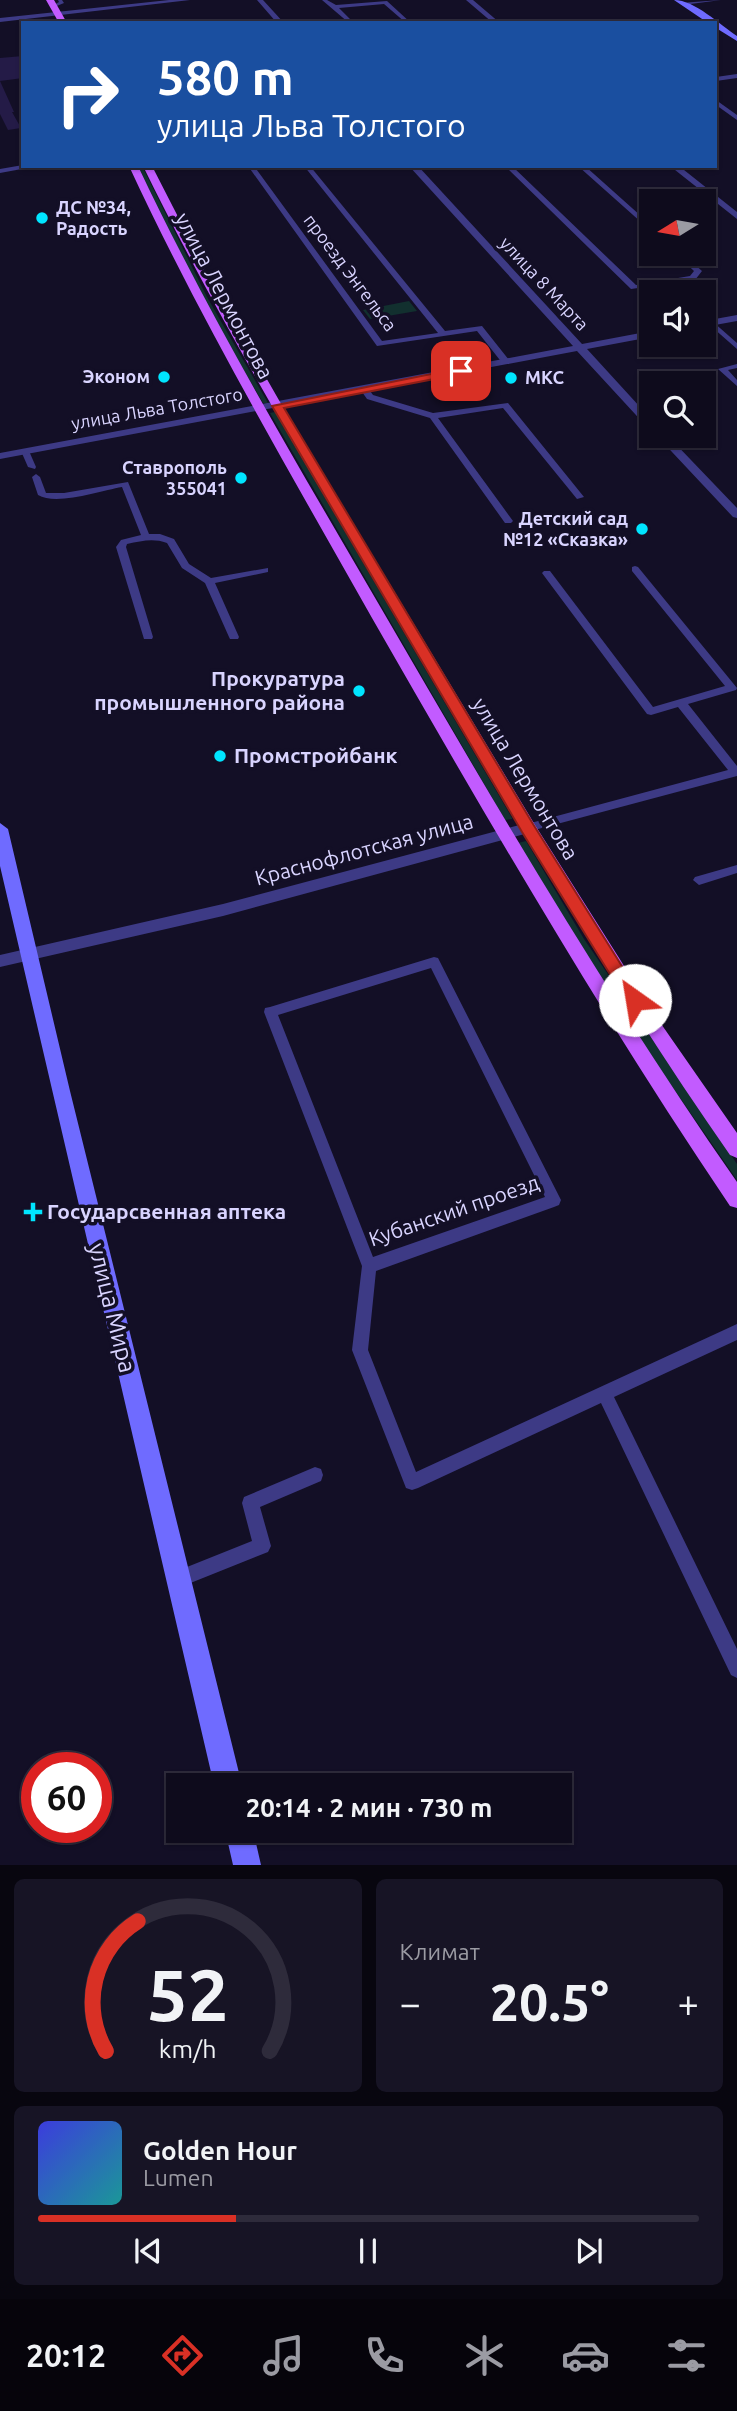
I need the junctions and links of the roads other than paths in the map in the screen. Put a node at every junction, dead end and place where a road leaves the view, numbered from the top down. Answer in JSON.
{"nodes":[{"id":1,"x":60,"y":0,"type":"edge"},
{"id":2,"x":187,"y":0,"type":"edge"},
{"id":3,"x":260,"y":0,"type":"edge"},
{"id":4,"x":324,"y":0,"type":"edge"},
{"id":5,"x":469,"y":0,"type":"edge"},
{"id":6,"x":718,"y":0,"type":"edge"},
{"id":7,"x":681,"y":1,"type":"edge"},
{"id":8,"x":54,"y":7,"type":"edge"},
{"id":9,"x":335,"y":7,"type":"junction"},
{"id":10,"x":46,"y":16,"type":"edge"},
{"id":11,"x":0,"y":20,"type":"edge"},
{"id":12,"x":279,"y":21,"type":"edge"},
{"id":13,"x":350,"y":21,"type":"edge"},
{"id":14,"x":407,"y":21,"type":"edge"},
{"id":15,"x":495,"y":21,"type":"edge"},
{"id":16,"x":710,"y":21,"type":"edge"},
{"id":17,"x":717,"y":26,"type":"edge"},
{"id":18,"x":737,"y":39,"type":"edge"},
{"id":19,"x":737,"y":76,"type":"edge"},
{"id":20,"x":717,"y":79,"type":"edge"},
{"id":21,"x":717,"y":103,"type":"edge"},
{"id":22,"x":737,"y":118,"type":"edge"},
{"id":23,"x":21,"y":168,"type":"edge"},
{"id":24,"x":134,"y":168,"type":"edge"},
{"id":25,"x":148,"y":168,"type":"edge"},
{"id":26,"x":252,"y":168,"type":"edge"},
{"id":27,"x":309,"y":168,"type":"edge"},
{"id":28,"x":415,"y":168,"type":"edge"},
{"id":29,"x":510,"y":168,"type":"edge"},
{"id":30,"x":583,"y":168,"type":"edge"},
{"id":31,"x":677,"y":168,"type":"edge"},
{"id":32,"x":0,"y":171,"type":"edge"},
{"id":33,"x":737,"y":216,"type":"edge"},
{"id":34,"x":639,"y":218,"type":"edge"},
{"id":35,"x":692,"y":266,"type":"edge"},
{"id":36,"x":680,"y":280,"type":"edge"},
{"id":37,"x":639,"y":286,"type":"edge"},
{"id":38,"x":737,"y":318,"type":"edge"},
{"id":39,"x":716,"y":320,"type":"edge"},
{"id":40,"x":716,"y":329,"type":"edge"},
{"id":41,"x":443,"y":334,"type":"junction"},
{"id":42,"x":639,"y":336,"type":"edge"},
{"id":43,"x":737,"y":347,"type":"edge"},
{"id":44,"x":579,"y":348,"type":"junction"},
{"id":45,"x":506,"y":362,"type":"junction"},
{"id":46,"x":737,"y":366,"type":"edge"},
{"id":47,"x":737,"y":384,"type":"edge"},
{"id":48,"x":365,"y":388,"type":"junction"},
{"id":49,"x":278,"y":406,"type":"junction"},
{"id":50,"x":260,"y":409,"type":"junction"},
{"id":51,"x":639,"y":412,"type":"edge"},
{"id":52,"x":433,"y":416,"type":"junction"},
{"id":53,"x":673,"y":448,"type":"edge"},
{"id":54,"x":25,"y":451,"type":"junction"},
{"id":55,"x":0,"y":456,"type":"edge"},
{"id":56,"x":580,"y":497,"type":"dead end"},
{"id":57,"x":737,"y":515,"type":"edge"},
{"id":58,"x":508,"y":521,"type":"dead end"},
{"id":59,"x":146,"y":537,"type":"junction"},
{"id":60,"x":635,"y":569,"type":"dead end"},
{"id":61,"x":265,"y":570,"type":"dead end"},
{"id":62,"x":547,"y":573,"type":"dead end"},
{"id":63,"x":209,"y":581,"type":"junction"},
{"id":64,"x":148,"y":636,"type":"dead end"},
{"id":65,"x":234,"y":637,"type":"dead end"},
{"id":66,"x":681,"y":703,"type":"junction"},
{"id":67,"x":736,"y":771,"type":"edge"},
{"id":68,"x":527,"y":828,"type":"junction"},
{"id":69,"x":0,"y":830,"type":"edge"},
{"id":70,"x":503,"y":834,"type":"junction"},
{"id":71,"x":737,"y":869,"type":"edge"},
{"id":72,"x":699,"y":880,"type":"dead end"},
{"id":73,"x":28,"y":954,"type":"junction"},
{"id":74,"x":0,"y":961,"type":"edge"},
{"id":75,"x":737,"y":1149,"type":"edge"},
{"id":76,"x":737,"y":1199,"type":"edge"},
{"id":77,"x":369,"y":1266,"type":"junction"},
{"id":78,"x":737,"y":1332,"type":"edge"},
{"id":79,"x":605,"y":1395,"type":"junction"},
{"id":80,"x":315,"y":1475,"type":"dead end"},
{"id":81,"x":178,"y":1580,"type":"junction"},
{"id":82,"x":737,"y":1669,"type":"edge"},
{"id":83,"x":225,"y":1773,"type":"edge"},
{"id":84,"x":242,"y":1843,"type":"edge"},
{"id":85,"x":247,"y":1865,"type":"edge"}],
"edges":[{"from":1,"to":8,"type":"street"},
{"from":2,"to":8,"type":"street"},
{"from":3,"to":12,"type":"street"},
{"from":4,"to":9,"type":"street"},
{"from":5,"to":15,"type":"street"},
{"from":6,"to":7,"type":"street"},
{"from":7,"to":16,"type":"main road"},
{"from":8,"to":10,"type":"street"},
{"from":9,"to":13,"type":"street"},
{"from":9,"to":14,"type":"street"},
{"from":10,"to":11,"type":"street"},
{"from":17,"to":18,"type":"main road"},
{"from":19,"to":20,"type":"street"},
{"from":21,"to":22,"type":"street"},
{"from":23,"to":32,"type":"street"},
{"from":24,"to":50,"type":"main road","name":"улица Лермонтова"},
{"from":25,"to":49,"type":"main road","name":"улица Лермонтова"},
{"from":26,"to":41,"type":"street","name":"проезд Энгельса"},
{"from":27,"to":41,"type":"street","name":"проезд Энгельса"},
{"from":28,"to":44,"type":"street","name":"улица 8 Марта"},
{"from":29,"to":37,"type":"street"},
{"from":30,"to":34,"type":"street"},
{"from":31,"to":33,"type":"street"},
{"from":35,"to":36,"type":"street"},
{"from":38,"to":39,"type":"street"},
{"from":40,"to":43,"type":"street"},
{"from":41,"to":45,"type":"street"},
{"from":42,"to":44,"type":"street","name":"улица Льва Толстого"},
{"from":44,"to":45,"type":"street","name":"улица Льва Толстого"},
{"from":44,"to":51,"type":"street","name":"улица 8 Марта"},
{"from":45,"to":48,"type":"street","name":"улица Льва Толстого"},
{"from":46,"to":47,"type":"street"},
{"from":48,"to":49,"type":"street","name":"улица Льва Толстого"},
{"from":48,"to":52,"type":"street"},
{"from":49,"to":50,"type":"street","name":"улица Льва Толстого"},
{"from":49,"to":68,"type":"main road","name":"улица Лермонтова"},
{"from":50,"to":54,"type":"street","name":"улица Льва Толстого"},
{"from":50,"to":70,"type":"main road","name":"улица Лермонтова"},
{"from":52,"to":56,"type":"street"},
{"from":52,"to":58,"type":"street"},
{"from":53,"to":57,"type":"street"},
{"from":54,"to":55,"type":"street","name":"улица Льва Толстого"},
{"from":54,"to":59,"type":"street"},
{"from":59,"to":63,"type":"street"},
{"from":59,"to":64,"type":"street"},
{"from":60,"to":66,"type":"street"},
{"from":61,"to":63,"type":"street"},
{"from":62,"to":66,"type":"street"},
{"from":63,"to":65,"type":"street"},
{"from":66,"to":67,"type":"street"},
{"from":67,"to":68,"type":"street","name":"Краснофлотская улица"},
{"from":68,"to":70,"type":"street","name":"Краснофлотская улица"},
{"from":68,"to":75,"type":"main road","name":"улица Лермонтова"},
{"from":69,"to":73,"type":"main road","name":"улица Мира"},
{"from":70,"to":73,"type":"street","name":"Краснофлотская улица"},
{"from":70,"to":76,"type":"main road","name":"улица Лермонтова"},
{"from":71,"to":72,"type":"street"},
{"from":73,"to":74,"type":"street","name":"Краснофлотская улица"},
{"from":73,"to":81,"type":"main road","name":"улица Мира"},
{"from":77,"to":77,"type":"street","name":"Кубанский проезд"},
{"from":77,"to":79,"type":"street"},
{"from":78,"to":79,"type":"street"},
{"from":79,"to":82,"type":"street"},
{"from":80,"to":81,"type":"street"},
{"from":81,"to":83,"type":"main road","name":"улица Мира"},
{"from":84,"to":85,"type":"main road"}]}
